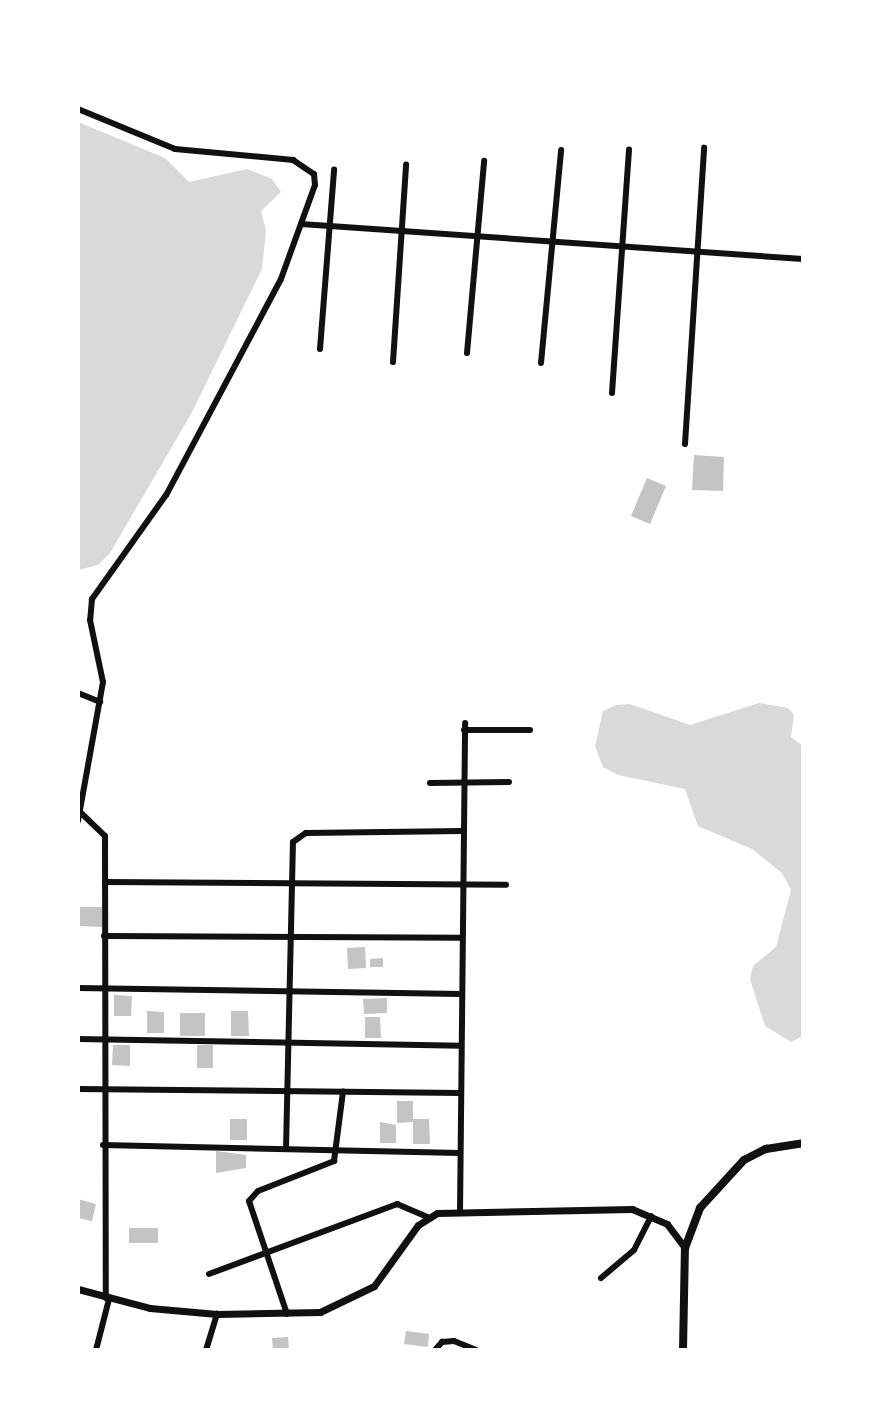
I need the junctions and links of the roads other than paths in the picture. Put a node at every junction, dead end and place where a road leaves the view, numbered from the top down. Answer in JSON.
{"nodes":[{"id":1,"x":78,"y":109,"type":"edge"},
{"id":2,"x":704,"y":148,"type":"dead end"},
{"id":3,"x":561,"y":150,"type":"dead end"},
{"id":4,"x":629,"y":150,"type":"dead end"},
{"id":5,"x":484,"y":161,"type":"dead end"},
{"id":6,"x":406,"y":164,"type":"dead end"},
{"id":7,"x":334,"y":170,"type":"dead end"},
{"id":8,"x":301,"y":224,"type":"junction"},
{"id":9,"x":329,"y":227,"type":"junction"},
{"id":10,"x":401,"y":235,"type":"junction"},
{"id":11,"x":477,"y":239,"type":"junction"},
{"id":12,"x":552,"y":244,"type":"junction"},
{"id":13,"x":623,"y":248,"type":"junction"},
{"id":14,"x":697,"y":252,"type":"junction"},
{"id":15,"x":803,"y":259,"type":"edge"},
{"id":16,"x":320,"y":349,"type":"dead end"},
{"id":17,"x":467,"y":353,"type":"dead end"},
{"id":18,"x":393,"y":362,"type":"dead end"},
{"id":19,"x":541,"y":363,"type":"dead end"},
{"id":20,"x":612,"y":393,"type":"dead end"},
{"id":21,"x":685,"y":444,"type":"dead end"},
{"id":22,"x":78,"y":693,"type":"edge"},
{"id":23,"x":100,"y":702,"type":"junction"},
{"id":24,"x":530,"y":730,"type":"dead end"},
{"id":25,"x":509,"y":782,"type":"dead end"},
{"id":26,"x":430,"y":783,"type":"dead end"},
{"id":27,"x":463,"y":784,"type":"junction"},
{"id":28,"x":80,"y":811,"type":"edge"},
{"id":29,"x":78,"y":821,"type":"edge"},
{"id":30,"x":462,"y":831,"type":"junction"},
{"id":31,"x":105,"y":882,"type":"junction"},
{"id":32,"x":289,"y":884,"type":"junction"},
{"id":33,"x":462,"y":885,"type":"junction"},
{"id":34,"x":506,"y":885,"type":"dead end"},
{"id":35,"x":104,"y":936,"type":"junction"},
{"id":36,"x":289,"y":937,"type":"junction"},
{"id":37,"x":462,"y":938,"type":"junction"},
{"id":38,"x":78,"y":988,"type":"edge"},
{"id":39,"x":103,"y":991,"type":"junction"},
{"id":40,"x":288,"y":992,"type":"junction"},
{"id":41,"x":461,"y":994,"type":"junction"},
{"id":42,"x":78,"y":1039,"type":"edge"},
{"id":43,"x":103,"y":1040,"type":"junction"},
{"id":44,"x":287,"y":1043,"type":"junction"},
{"id":45,"x":461,"y":1046,"type":"junction"},
{"id":46,"x":78,"y":1089,"type":"edge"},
{"id":47,"x":102,"y":1091,"type":"junction"},
{"id":48,"x":286,"y":1092,"type":"junction"},
{"id":49,"x":343,"y":1092,"type":"junction"},
{"id":50,"x":461,"y":1093,"type":"junction"},
{"id":51,"x":803,"y":1143,"type":"edge"},
{"id":52,"x":103,"y":1145,"type":"junction"},
{"id":53,"x":286,"y":1149,"type":"junction"},
{"id":54,"x":339,"y":1150,"type":"junction"},
{"id":55,"x":460,"y":1153,"type":"junction"},
{"id":56,"x":460,"y":1213,"type":"junction"},
{"id":57,"x":651,"y":1216,"type":"junction"},
{"id":58,"x":427,"y":1217,"type":"junction"},
{"id":59,"x":685,"y":1248,"type":"junction"},
{"id":60,"x":267,"y":1254,"type":"junction"},
{"id":61,"x":209,"y":1274,"type":"dead end"},
{"id":62,"x":601,"y":1278,"type":"dead end"},
{"id":63,"x":78,"y":1289,"type":"edge"},
{"id":64,"x":108,"y":1299,"type":"junction"},
{"id":65,"x":217,"y":1314,"type":"junction"},
{"id":66,"x":287,"y":1314,"type":"junction"},
{"id":67,"x":96,"y":1350,"type":"edge"},
{"id":68,"x":206,"y":1350,"type":"edge"},
{"id":69,"x":435,"y":1350,"type":"edge"},
{"id":70,"x":476,"y":1350,"type":"edge"},
{"id":71,"x":683,"y":1350,"type":"edge"}],
"edges":[{"from":1,"to":8,"type":"street"},
{"from":2,"to":14,"type":"street"},
{"from":3,"to":12,"type":"street"},
{"from":4,"to":13,"type":"street"},
{"from":5,"to":11,"type":"street"},
{"from":6,"to":10,"type":"street"},
{"from":7,"to":9,"type":"street"},
{"from":8,"to":9,"type":"street"},
{"from":8,"to":23,"type":"street"},
{"from":9,"to":10,"type":"street"},
{"from":9,"to":16,"type":"street"},
{"from":10,"to":11,"type":"street"},
{"from":10,"to":18,"type":"street"},
{"from":11,"to":12,"type":"street"},
{"from":11,"to":17,"type":"street"},
{"from":12,"to":13,"type":"street"},
{"from":12,"to":19,"type":"street"},
{"from":13,"to":14,"type":"street"},
{"from":13,"to":20,"type":"street"},
{"from":14,"to":15,"type":"street"},
{"from":14,"to":21,"type":"street"},
{"from":22,"to":23,"type":"street"},
{"from":23,"to":28,"type":"street"},
{"from":24,"to":27,"type":"street"},
{"from":25,"to":27,"type":"street"},
{"from":26,"to":27,"type":"street"},
{"from":27,"to":30,"type":"street"},
{"from":28,"to":29,"type":"street"},
{"from":28,"to":31,"type":"street"},
{"from":30,"to":32,"type":"street"},
{"from":30,"to":33,"type":"street"},
{"from":31,"to":32,"type":"street"},
{"from":31,"to":35,"type":"street"},
{"from":32,"to":33,"type":"street"},
{"from":32,"to":36,"type":"street"},
{"from":33,"to":34,"type":"street"},
{"from":33,"to":37,"type":"street"},
{"from":35,"to":36,"type":"street"},
{"from":35,"to":39,"type":"street"},
{"from":36,"to":37,"type":"street"},
{"from":36,"to":40,"type":"street"},
{"from":37,"to":41,"type":"street"},
{"from":38,"to":39,"type":"street"},
{"from":39,"to":40,"type":"street"},
{"from":39,"to":43,"type":"street"},
{"from":40,"to":41,"type":"street"},
{"from":40,"to":44,"type":"street"},
{"from":41,"to":45,"type":"street"},
{"from":42,"to":43,"type":"street"},
{"from":43,"to":44,"type":"street"},
{"from":43,"to":47,"type":"street"},
{"from":44,"to":45,"type":"street"},
{"from":44,"to":48,"type":"street"},
{"from":45,"to":50,"type":"street"},
{"from":46,"to":47,"type":"street"},
{"from":47,"to":48,"type":"street"},
{"from":47,"to":52,"type":"street"},
{"from":48,"to":49,"type":"street"},
{"from":48,"to":53,"type":"street"},
{"from":49,"to":50,"type":"street"},
{"from":49,"to":54,"type":"street"},
{"from":50,"to":55,"type":"street"},
{"from":51,"to":59,"type":"main road"},
{"from":52,"to":53,"type":"street"},
{"from":52,"to":64,"type":"street"},
{"from":53,"to":54,"type":"street"},
{"from":54,"to":55,"type":"street"},
{"from":54,"to":60,"type":"street"},
{"from":55,"to":56,"type":"street"},
{"from":56,"to":57,"type":"street"},
{"from":56,"to":58,"type":"street"},
{"from":57,"to":59,"type":"street"},
{"from":57,"to":62,"type":"street"},
{"from":58,"to":60,"type":"street"},
{"from":58,"to":66,"type":"street"},
{"from":59,"to":71,"type":"main road"},
{"from":60,"to":61,"type":"street"},
{"from":60,"to":66,"type":"street"},
{"from":63,"to":64,"type":"street"},
{"from":64,"to":65,"type":"street"},
{"from":64,"to":67,"type":"street"},
{"from":65,"to":66,"type":"street"},
{"from":65,"to":68,"type":"street"},
{"from":69,"to":70,"type":"street"}]}
